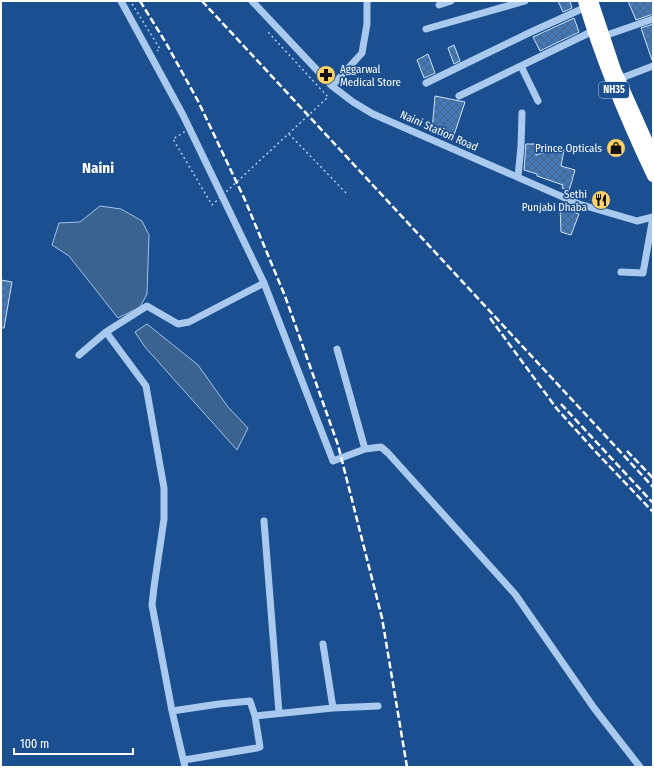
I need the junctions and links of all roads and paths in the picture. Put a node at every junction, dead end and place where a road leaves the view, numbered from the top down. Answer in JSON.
{"nodes":[{"id":1,"x":121,"y":1,"type":"edge"},
{"id":2,"x":130,"y":1,"type":"edge"},
{"id":3,"x":252,"y":1,"type":"edge"},
{"id":4,"x":367,"y":1,"type":"edge"},
{"id":5,"x":451,"y":1,"type":"edge"},
{"id":6,"x":525,"y":1,"type":"edge"},
{"id":7,"x":587,"y":3,"type":"edge"},
{"id":8,"x":439,"y":5,"type":"dead end"},
{"id":9,"x":653,"y":19,"type":"edge"},
{"id":10,"x":426,"y":29,"type":"dead end"},
{"id":11,"x":268,"y":32,"type":"dead end"},
{"id":12,"x":598,"y":33,"type":"junction"},
{"id":13,"x":156,"y":43,"type":"dead end"},
{"id":14,"x":521,"y":66,"type":"junction"},
{"id":15,"x":653,"y":66,"type":"edge"},
{"id":16,"x":619,"y":79,"type":"junction"},
{"id":17,"x":426,"y":83,"type":"dead end"},
{"id":18,"x":332,"y":86,"type":"junction"},
{"id":19,"x":459,"y":96,"type":"dead end"},
{"id":20,"x":538,"y":101,"type":"dead end"},
{"id":21,"x":522,"y":113,"type":"dead end"},
{"id":22,"x":190,"y":129,"type":"junction"},
{"id":23,"x":289,"y":134,"type":"junction"},
{"id":24,"x":653,"y":155,"type":"edge"},
{"id":25,"x":653,"y":176,"type":"edge"},
{"id":26,"x":518,"y":177,"type":"junction"},
{"id":27,"x":348,"y":195,"type":"dead end"},
{"id":28,"x":653,"y":217,"type":"edge"},
{"id":29,"x":621,"y":272,"type":"dead end"},
{"id":30,"x":264,"y":283,"type":"junction"},
{"id":31,"x":106,"y":332,"type":"junction"},
{"id":32,"x":337,"y":349,"type":"dead end"},
{"id":33,"x":79,"y":356,"type":"dead end"},
{"id":34,"x":365,"y":448,"type":"junction"},
{"id":35,"x":264,"y":521,"type":"dead end"},
{"id":36,"x":323,"y":644,"type":"dead end"},
{"id":37,"x":378,"y":706,"type":"dead end"},
{"id":38,"x":333,"y":708,"type":"junction"},
{"id":39,"x":172,"y":711,"type":"junction"},
{"id":40,"x":279,"y":713,"type":"junction"},
{"id":41,"x":255,"y":716,"type":"junction"},
{"id":42,"x":184,"y":764,"type":"edge"},
{"id":43,"x":640,"y":767,"type":"edge"}],
"edges":[{"from":1,"to":22,"type":"street"},
{"from":2,"to":13,"type":"path"},
{"from":3,"to":18,"type":"street","name":"Naini Station Road"},
{"from":4,"to":18,"type":"street"},
{"from":5,"to":8,"type":"street"},
{"from":6,"to":10,"type":"street"},
{"from":7,"to":12,"type":"highway","number":"NH35"},
{"from":7,"to":17,"type":"street"},
{"from":9,"to":12,"type":"street"},
{"from":11,"to":23,"type":"path","bridge":true},
{"from":12,"to":14,"type":"street"},
{"from":12,"to":16,"type":"highway","number":"NH35"},
{"from":12,"to":25,"type":"highway","number":"NH35"},
{"from":14,"to":19,"type":"street"},
{"from":14,"to":20,"type":"street"},
{"from":15,"to":16,"type":"street"},
{"from":16,"to":24,"type":"highway","number":"NH35"},
{"from":18,"to":26,"type":"street","name":"Naini Station Road"},
{"from":21,"to":26,"type":"street"},
{"from":22,"to":23,"type":"path","bridge":true},
{"from":22,"to":30,"type":"street"},
{"from":23,"to":27,"type":"path"},
{"from":26,"to":28,"type":"street","name":"Naini Station Road"},
{"from":28,"to":29,"type":"street"},
{"from":30,"to":31,"type":"street"},
{"from":30,"to":34,"type":"street"},
{"from":31,"to":33,"type":"street"},
{"from":31,"to":39,"type":"street"},
{"from":32,"to":34,"type":"street"},
{"from":34,"to":43,"type":"street"},
{"from":35,"to":40,"type":"street"},
{"from":36,"to":38,"type":"street"},
{"from":37,"to":38,"type":"street"},
{"from":38,"to":40,"type":"street"},
{"from":39,"to":41,"type":"street"},
{"from":39,"to":42,"type":"street"},
{"from":40,"to":41,"type":"street"},
{"from":41,"to":42,"type":"street"}]}
